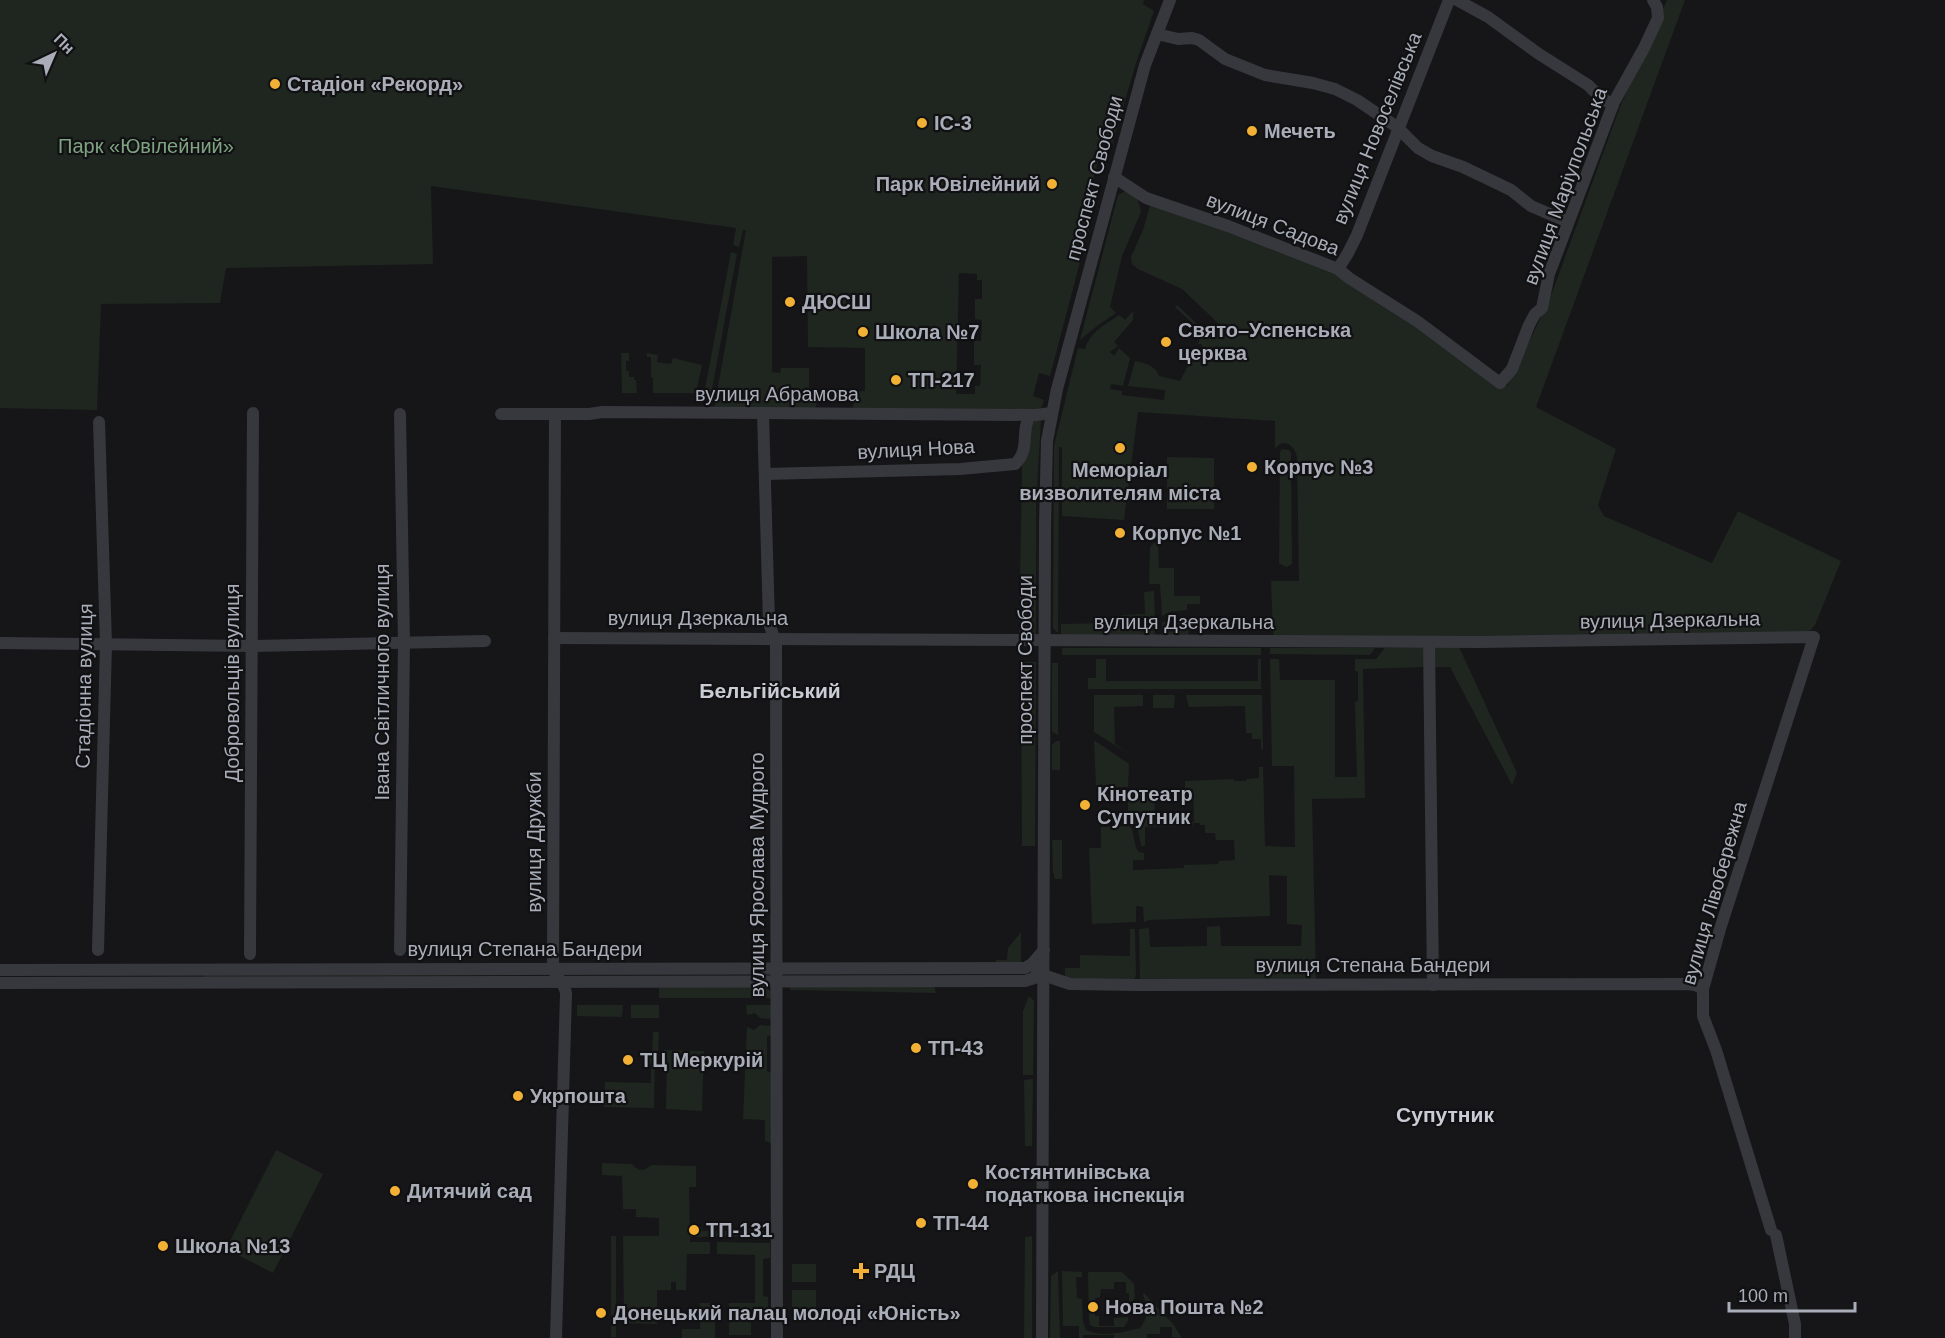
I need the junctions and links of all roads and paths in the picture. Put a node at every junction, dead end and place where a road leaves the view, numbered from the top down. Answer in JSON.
{"nodes":[{"id":1,"x":1170,"y":0,"type":"edge"},
{"id":2,"x":1449,"y":0,"type":"edge"},
{"id":3,"x":1457,"y":0,"type":"edge"},
{"id":4,"x":1653,"y":0,"type":"edge"},
{"id":5,"x":1157,"y":34,"type":"junction"},
{"id":6,"x":1613,"y":105,"type":"junction"},
{"id":7,"x":1399,"y":128,"type":"junction"},
{"id":8,"x":1114,"y":177,"type":"junction"},
{"id":9,"x":1568,"y":222,"type":"junction"},
{"id":10,"x":1338,"y":269,"type":"junction"},
{"id":11,"x":1500,"y":383,"type":"joint"},
{"id":12,"x":1052,"y":412,"type":"junction"},
{"id":13,"x":253,"y":413,"type":"dead end"},
{"id":14,"x":763,"y":413,"type":"junction"},
{"id":15,"x":400,"y":414,"type":"dead end"},
{"id":16,"x":501,"y":414,"type":"dead end"},
{"id":17,"x":555,"y":414,"type":"junction"},
{"id":18,"x":1030,"y":415,"type":"junction"},
{"id":19,"x":99,"y":422,"type":"dead end"},
{"id":20,"x":765,"y":474,"type":"junction"},
{"id":21,"x":1814,"y":637,"type":"joint"},
{"id":22,"x":554,"y":638,"type":"junction"},
{"id":23,"x":774,"y":638,"type":"junction"},
{"id":24,"x":485,"y":641,"type":"dead end"},
{"id":25,"x":1044,"y":641,"type":"junction"},
{"id":26,"x":404,"y":642,"type":"junction"},
{"id":27,"x":1429,"y":642,"type":"junction"},
{"id":28,"x":0,"y":643,"type":"edge"},
{"id":29,"x":106,"y":644,"type":"junction"},
{"id":30,"x":252,"y":646,"type":"junction"},
{"id":31,"x":98,"y":950,"type":"dead end"},
{"id":32,"x":400,"y":950,"type":"dead end"},
{"id":33,"x":1044,"y":950,"type":"junction"},
{"id":34,"x":249,"y":954,"type":"dead end"},
{"id":35,"x":553,"y":969,"type":"junction"},
{"id":36,"x":0,"y":970,"type":"edge"},
{"id":37,"x":1025,"y":974,"type":"junction"},
{"id":38,"x":778,"y":975,"type":"junction"},
{"id":39,"x":1044,"y":975,"type":"junction"},
{"id":40,"x":198,"y":976,"type":"junction"},
{"id":41,"x":562,"y":981,"type":"junction"},
{"id":42,"x":0,"y":982,"type":"edge"},
{"id":43,"x":1433,"y":985,"type":"junction"},
{"id":44,"x":1703,"y":989,"type":"junction"},
{"id":45,"x":1044,"y":996,"type":"junction"},
{"id":46,"x":556,"y":1338,"type":"edge"},
{"id":47,"x":777,"y":1338,"type":"edge"},
{"id":48,"x":1042,"y":1338,"type":"edge"},
{"id":49,"x":1795,"y":1338,"type":"edge"}],
"edges":[{"from":1,"to":5,"type":"street","name":"проспект Свободи"},
{"from":2,"to":7,"type":"street","name":"вулиця Новоселівська"},
{"from":3,"to":6,"type":"street"},
{"from":4,"to":6,"type":"street","name":"вулиця Маріупольська"},
{"from":5,"to":7,"type":"street"},
{"from":5,"to":8,"type":"street","name":"проспект Свободи"},
{"from":6,"to":9,"type":"street","name":"вулиця Маріупольська"},
{"from":7,"to":9,"type":"street"},
{"from":7,"to":10,"type":"street","name":"вулиця Новоселівська"},
{"from":8,"to":10,"type":"street","name":"вулиця Садова"},
{"from":8,"to":12,"type":"street","name":"проспект Свободи"},
{"from":9,"to":11,"type":"street","name":"вулиця Маріупольська"},
{"from":10,"to":11,"type":"street","name":"вулиця Садова"},
{"from":12,"to":18,"type":"street","name":"вулиця Абрамова"},
{"from":12,"to":25,"type":"street","name":"проспект Свободи"},
{"from":13,"to":30,"type":"street","name":"Добровольців вулиця"},
{"from":14,"to":17,"type":"street","name":"вулиця Абрамова"},
{"from":14,"to":18,"type":"street","name":"вулиця Абрамова"},
{"from":14,"to":20,"type":"street","name":"вулиця Ярослава Мудрого"},
{"from":15,"to":26,"type":"street","name":"Івана Світличного вулиця"},
{"from":16,"to":17,"type":"street","name":"вулиця Абрамова"},
{"from":17,"to":22,"type":"street","name":"вулиця Дружби"},
{"from":18,"to":20,"type":"street","name":"вулиця Нова"},
{"from":19,"to":29,"type":"street","name":"Стадіонна вулиця"},
{"from":20,"to":23,"type":"street","name":"вулиця Ярослава Мудрого"},
{"from":21,"to":27,"type":"street","name":"вулиця Дзеркальна"},
{"from":21,"to":44,"type":"street","name":"вулиця Лівобережна"},
{"from":22,"to":23,"type":"street","name":"вулиця Дзеркальна"},
{"from":22,"to":35,"type":"street","name":"вулиця Дружби"},
{"from":23,"to":25,"type":"street","name":"вулиця Дзеркальна"},
{"from":23,"to":38,"type":"street","name":"вулиця Ярослава Мудрого"},
{"from":24,"to":26,"type":"street"},
{"from":25,"to":27,"type":"street","name":"вулиця Дзеркальна"},
{"from":25,"to":33,"type":"street","name":"проспект Свободи"},
{"from":26,"to":30,"type":"street"},
{"from":26,"to":32,"type":"street","name":"Івана Світличного вулиця"},
{"from":27,"to":43,"type":"street"},
{"from":28,"to":29,"type":"street"},
{"from":29,"to":30,"type":"street"},
{"from":29,"to":31,"type":"street","name":"Стадіонна вулиця"},
{"from":30,"to":34,"type":"street","name":"Добровольців вулиця"},
{"from":33,"to":37,"type":"street"},
{"from":33,"to":39,"type":"street","name":"проспект Свободи"},
{"from":35,"to":38,"type":"street","name":"вулиця Степана Бандери"},
{"from":35,"to":40,"type":"street","name":"вулиця Степана Бандери"},
{"from":35,"to":41,"type":"street"},
{"from":36,"to":40,"type":"street","name":"вулиця Степана Бандери"},
{"from":37,"to":38,"type":"street","name":"вулиця Степана Бандери"},
{"from":37,"to":39,"type":"street","name":"вулиця Степана Бандери"},
{"from":37,"to":45,"type":"street"},
{"from":38,"to":41,"type":"street","name":"вулиця Степана Бандери"},
{"from":38,"to":47,"type":"street","name":"вулиця Ярослава Мудрого"},
{"from":39,"to":43,"type":"street","name":"вулиця Степана Бандери"},
{"from":39,"to":45,"type":"street","name":"проспект Свободи"},
{"from":40,"to":41,"type":"street","name":"вулиця Степана Бандери"},
{"from":40,"to":42,"type":"street","name":"вулиця Степана Бандери"},
{"from":41,"to":46,"type":"street"},
{"from":43,"to":44,"type":"street","name":"вулиця Степана Бандери"},
{"from":44,"to":49,"type":"street","name":"вулиця Лівобережна"},
{"from":45,"to":48,"type":"street","name":"проспект Свободи"}]}
